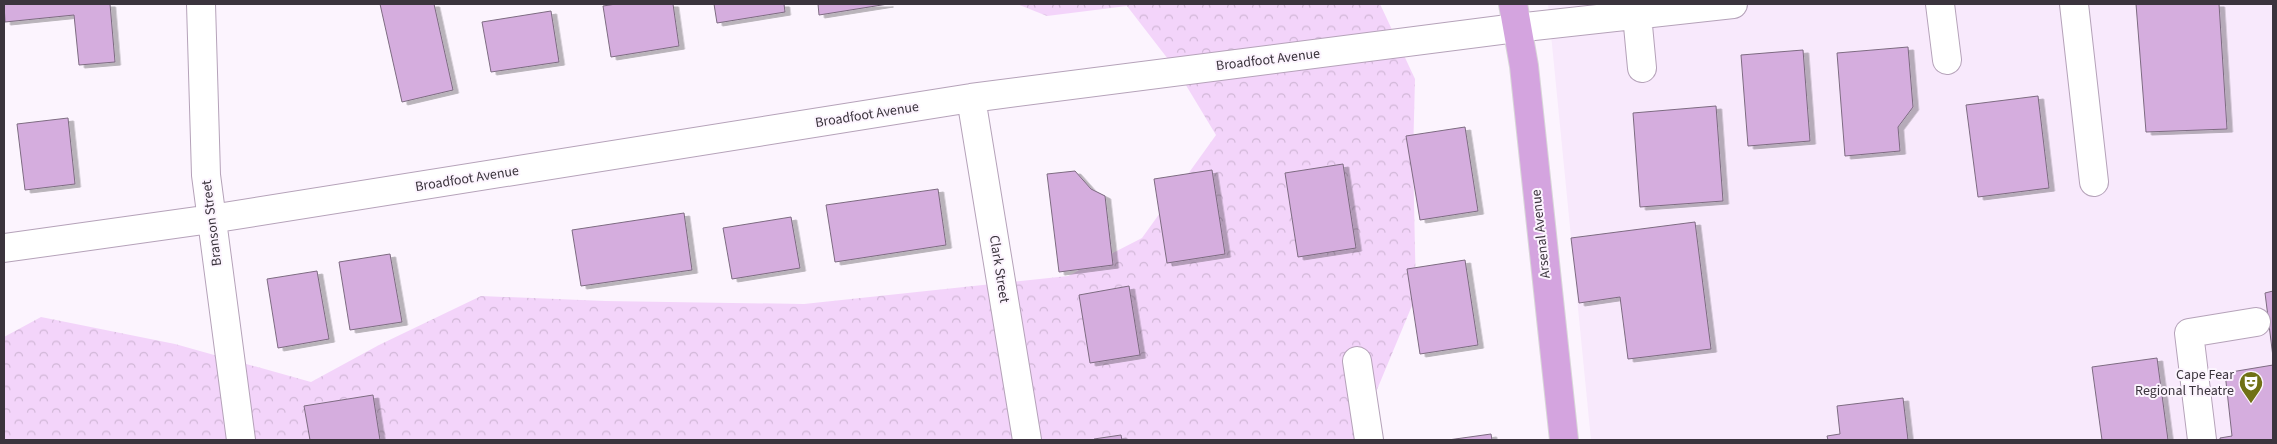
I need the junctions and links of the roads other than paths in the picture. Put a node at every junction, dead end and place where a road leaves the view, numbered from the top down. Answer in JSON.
{"nodes":[{"id":1,"x":201,"y":4,"type":"edge"},
{"id":2,"x":1733,"y":4,"type":"edge"},
{"id":3,"x":1940,"y":4,"type":"edge"},
{"id":4,"x":2074,"y":4,"type":"edge"},
{"id":5,"x":1637,"y":14,"type":"junction"},
{"id":6,"x":1514,"y":16,"type":"edge"},
{"id":7,"x":1947,"y":60,"type":"dead end"},
{"id":8,"x":1642,"y":68,"type":"dead end"},
{"id":9,"x":971,"y":98,"type":"junction"},
{"id":10,"x":2094,"y":182,"type":"dead end"},
{"id":11,"x":211,"y":219,"type":"junction"},
{"id":12,"x":4,"y":248,"type":"edge"},
{"id":13,"x":2256,"y":322,"type":"dead end"},
{"id":14,"x":1357,"y":361,"type":"dead end"},
{"id":15,"x":241,"y":440,"type":"edge"},
{"id":16,"x":1027,"y":440,"type":"edge"},
{"id":17,"x":1369,"y":440,"type":"edge"},
{"id":18,"x":1564,"y":440,"type":"edge"},
{"id":19,"x":2202,"y":440,"type":"edge"}],
"edges":[{"from":1,"to":11,"type":"street","name":"Branson Street"},
{"from":2,"to":5,"type":"street","name":"Broadfoot Avenue"},
{"from":3,"to":7,"type":"street"},
{"from":4,"to":10,"type":"street"},
{"from":5,"to":6,"type":"street","name":"Broadfoot Avenue"},
{"from":5,"to":8,"type":"street"},
{"from":6,"to":9,"type":"street","name":"Broadfoot Avenue"},
{"from":6,"to":18,"type":"main road","name":"Arsenal Avenue"},
{"from":9,"to":11,"type":"street","name":"Broadfoot Avenue"},
{"from":9,"to":16,"type":"street","name":"Clark Street"},
{"from":11,"to":12,"type":"street","name":"Broadfoot Avenue"},
{"from":11,"to":15,"type":"street","name":"Branson Street"},
{"from":13,"to":19,"type":"street"},
{"from":14,"to":17,"type":"street"}]}
